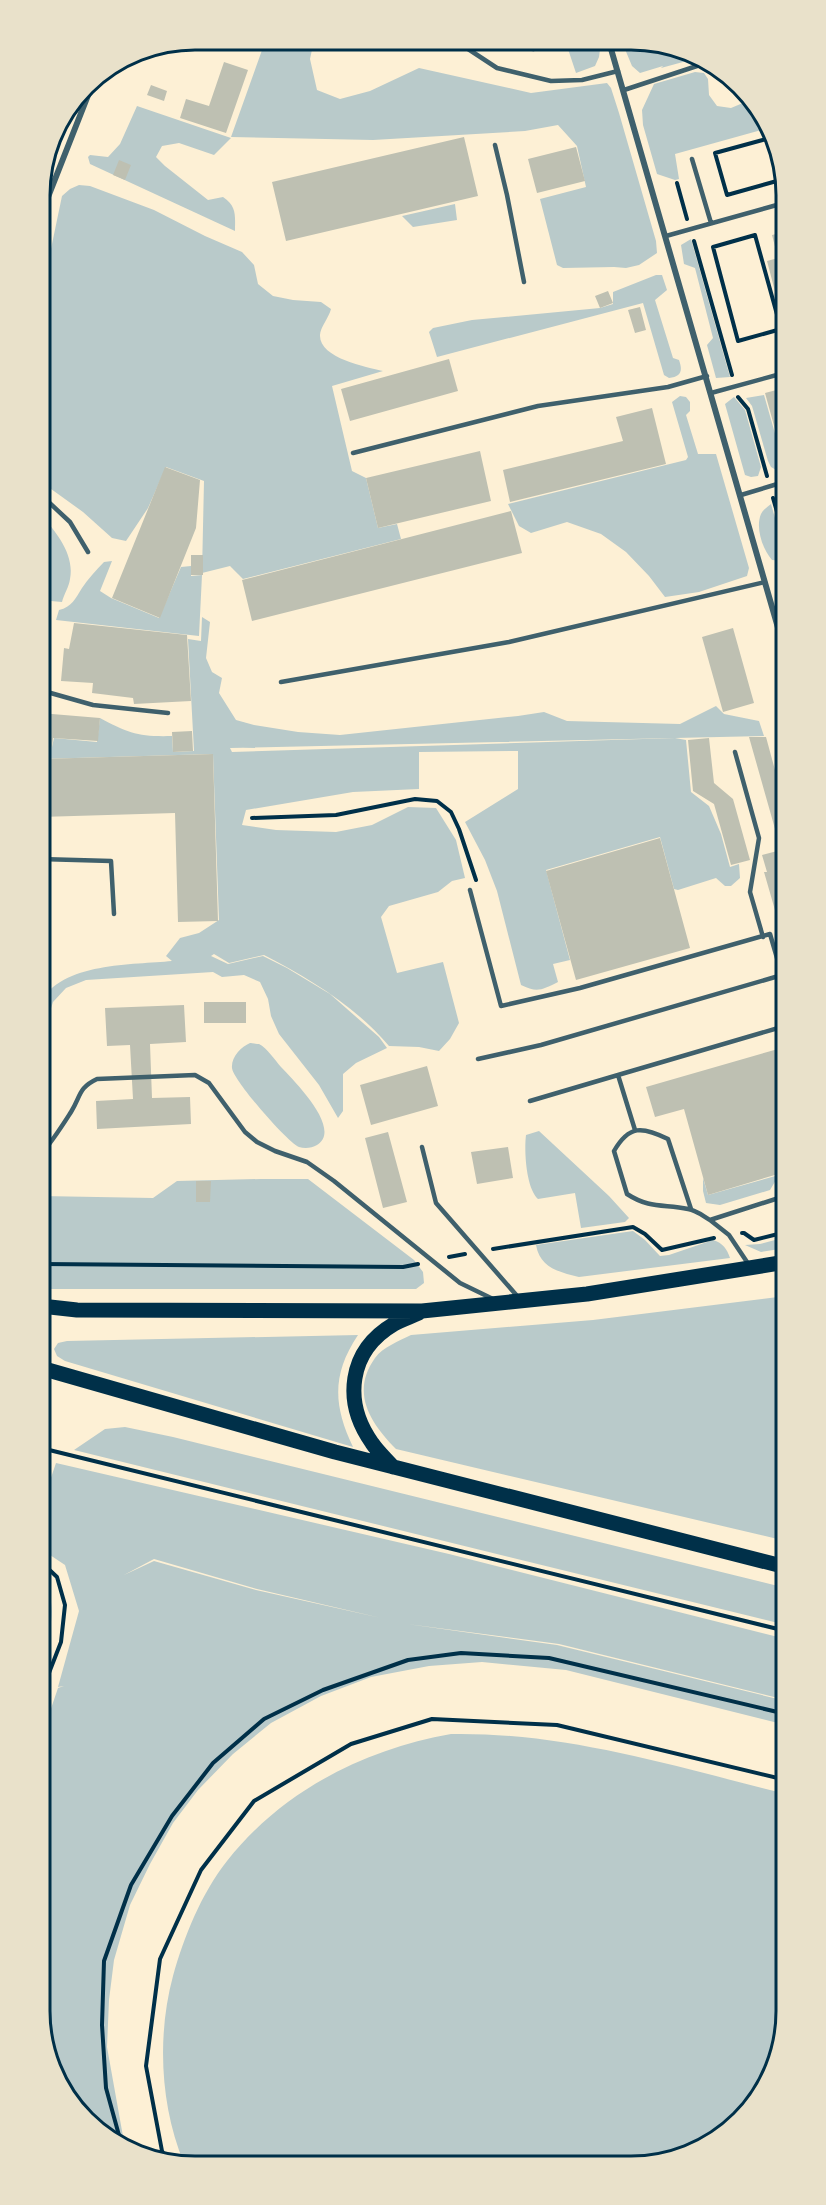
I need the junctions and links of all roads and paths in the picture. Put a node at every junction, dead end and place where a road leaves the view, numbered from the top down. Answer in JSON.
{"nodes":[{"id":1,"x":470,"y":50,"type":"edge"},
{"id":2,"x":611,"y":50,"type":"edge"},
{"id":3,"x":697,"y":66,"type":"edge"},
{"id":4,"x":618,"y":71,"type":"junction"},
{"id":5,"x":624,"y":90,"type":"junction"},
{"id":6,"x":87,"y":98,"type":"edge"},
{"id":7,"x":765,"y":139,"type":"edge"},
{"id":8,"x":495,"y":145,"type":"dead end"},
{"id":9,"x":692,"y":159,"type":"dead end"},
{"id":10,"x":775,"y":181,"type":"edge"},
{"id":11,"x":677,"y":183,"type":"dead end"},
{"id":12,"x":50,"y":192,"type":"edge"},
{"id":13,"x":776,"y":205,"type":"edge"},
{"id":14,"x":711,"y":223,"type":"junction"},
{"id":15,"x":690,"y":229,"type":"junction"},
{"id":16,"x":666,"y":236,"type":"junction"},
{"id":17,"x":524,"y":282,"type":"dead end"},
{"id":18,"x":776,"y":311,"type":"edge"},
{"id":19,"x":776,"y":330,"type":"edge"},
{"id":20,"x":738,"y":341,"type":"joint"},
{"id":21,"x":776,"y":375,"type":"edge"},
{"id":22,"x":707,"y":376,"type":"junction"},
{"id":23,"x":736,"y":386,"type":"junction"},
{"id":24,"x":711,"y":393,"type":"junction"},
{"id":25,"x":353,"y":453,"type":"dead end"},
{"id":26,"x":776,"y":485,"type":"edge"},
{"id":27,"x":770,"y":487,"type":"junction"},
{"id":28,"x":741,"y":495,"type":"junction"},
{"id":29,"x":50,"y":503,"type":"edge"},
{"id":30,"x":776,"y":508,"type":"edge"},
{"id":31,"x":88,"y":552,"type":"dead end"},
{"id":32,"x":765,"y":582,"type":"junction"},
{"id":33,"x":776,"y":620,"type":"edge"},
{"id":34,"x":281,"y":682,"type":"dead end"},
{"id":35,"x":50,"y":693,"type":"edge"},
{"id":36,"x":168,"y":713,"type":"dead end"},
{"id":37,"x":735,"y":752,"type":"dead end"},
{"id":38,"x":252,"y":818,"type":"dead end"},
{"id":39,"x":50,"y":859,"type":"edge"},
{"id":40,"x":470,"y":890,"type":"joint"},
{"id":41,"x":114,"y":914,"type":"dead end"},
{"id":42,"x":763,"y":937,"type":"junction"},
{"id":43,"x":776,"y":954,"type":"edge"},
{"id":44,"x":776,"y":977,"type":"edge"},
{"id":45,"x":776,"y":1029,"type":"edge"},
{"id":46,"x":478,"y":1059,"type":"dead end"},
{"id":47,"x":618,"y":1075,"type":"junction"},
{"id":48,"x":530,"y":1101,"type":"dead end"},
{"id":49,"x":635,"y":1130,"type":"junction"},
{"id":50,"x":50,"y":1142,"type":"edge"},
{"id":51,"x":422,"y":1147,"type":"dead end"},
{"id":52,"x":776,"y":1199,"type":"edge"},
{"id":53,"x":691,"y":1209,"type":"junction"},
{"id":54,"x":710,"y":1220,"type":"junction"},
{"id":55,"x":776,"y":1264,"type":"edge"},
{"id":56,"x":756,"y":1267,"type":"junction"},
{"id":57,"x":776,"y":1269,"type":"edge"},
{"id":58,"x":521,"y":1301,"type":"junction"},
{"id":59,"x":500,"y":1303,"type":"junction"},
{"id":60,"x":50,"y":1307,"type":"edge"},
{"id":61,"x":422,"y":1311,"type":"junction"},
{"id":62,"x":50,"y":1371,"type":"edge"},
{"id":63,"x":50,"y":1450,"type":"edge"},
{"id":64,"x":393,"y":1467,"type":"junction"},
{"id":65,"x":776,"y":1564,"type":"edge"},
{"id":66,"x":50,"y":1570,"type":"edge"},
{"id":67,"x":776,"y":1629,"type":"edge"},
{"id":68,"x":50,"y":1670,"type":"edge"},
{"id":69,"x":776,"y":1712,"type":"edge"},
{"id":70,"x":776,"y":1778,"type":"edge"},
{"id":71,"x":119,"y":2134,"type":"edge"},
{"id":72,"x":162,"y":2152,"type":"edge"}],
"edges":[{"from":1,"to":4,"type":"lane"},
{"from":2,"to":4,"type":"street"},
{"from":3,"to":5,"type":"lane"},
{"from":4,"to":5,"type":"street"},
{"from":5,"to":16,"type":"street"},
{"from":6,"to":12,"type":"street"},
{"from":7,"to":10,"type":"path"},
{"from":8,"to":17,"type":"lane"},
{"from":9,"to":14,"type":"lane"},
{"from":11,"to":15,"type":"path"},
{"from":13,"to":14,"type":"lane"},
{"from":14,"to":15,"type":"lane"},
{"from":15,"to":16,"type":"lane"},
{"from":15,"to":23,"type":"path"},
{"from":16,"to":22,"type":"street"},
{"from":18,"to":20,"type":"path"},
{"from":19,"to":20,"type":"path"},
{"from":21,"to":23,"type":"lane"},
{"from":22,"to":24,"type":"street"},
{"from":22,"to":25,"type":"lane"},
{"from":23,"to":24,"type":"lane"},
{"from":23,"to":27,"type":"path"},
{"from":24,"to":28,"type":"street"},
{"from":26,"to":27,"type":"lane"},
{"from":27,"to":28,"type":"lane"},
{"from":27,"to":30,"type":"path"},
{"from":28,"to":32,"type":"street"},
{"from":29,"to":31,"type":"lane"},
{"from":32,"to":33,"type":"street"},
{"from":32,"to":34,"type":"lane"},
{"from":35,"to":36,"type":"lane"},
{"from":37,"to":42,"type":"lane"},
{"from":38,"to":40,"type":"path"},
{"from":39,"to":41,"type":"lane"},
{"from":40,"to":42,"type":"lane"},
{"from":42,"to":43,"type":"lane"},
{"from":44,"to":46,"type":"lane"},
{"from":45,"to":47,"type":"lane"},
{"from":47,"to":48,"type":"lane"},
{"from":47,"to":49,"type":"lane"},
{"from":49,"to":53,"type":"lane"},
{"from":49,"to":53,"type":"lane"},
{"from":50,"to":59,"type":"lane"},
{"from":51,"to":58,"type":"lane"},
{"from":52,"to":54,"type":"lane"},
{"from":53,"to":54,"type":"lane"},
{"from":54,"to":56,"type":"lane"},
{"from":55,"to":56,"type":"main road"},
{"from":56,"to":57,"type":"main road"},
{"from":56,"to":58,"type":"main road"},
{"from":58,"to":59,"type":"main road"},
{"from":59,"to":61,"type":"main road"},
{"from":60,"to":61,"type":"main road"},
{"from":61,"to":64,"type":"main road"},
{"from":62,"to":64,"type":"main road"},
{"from":63,"to":67,"type":"path"},
{"from":64,"to":65,"type":"main road"},
{"from":66,"to":68,"type":"path"},
{"from":69,"to":71,"type":"path"},
{"from":70,"to":72,"type":"path"}]}
